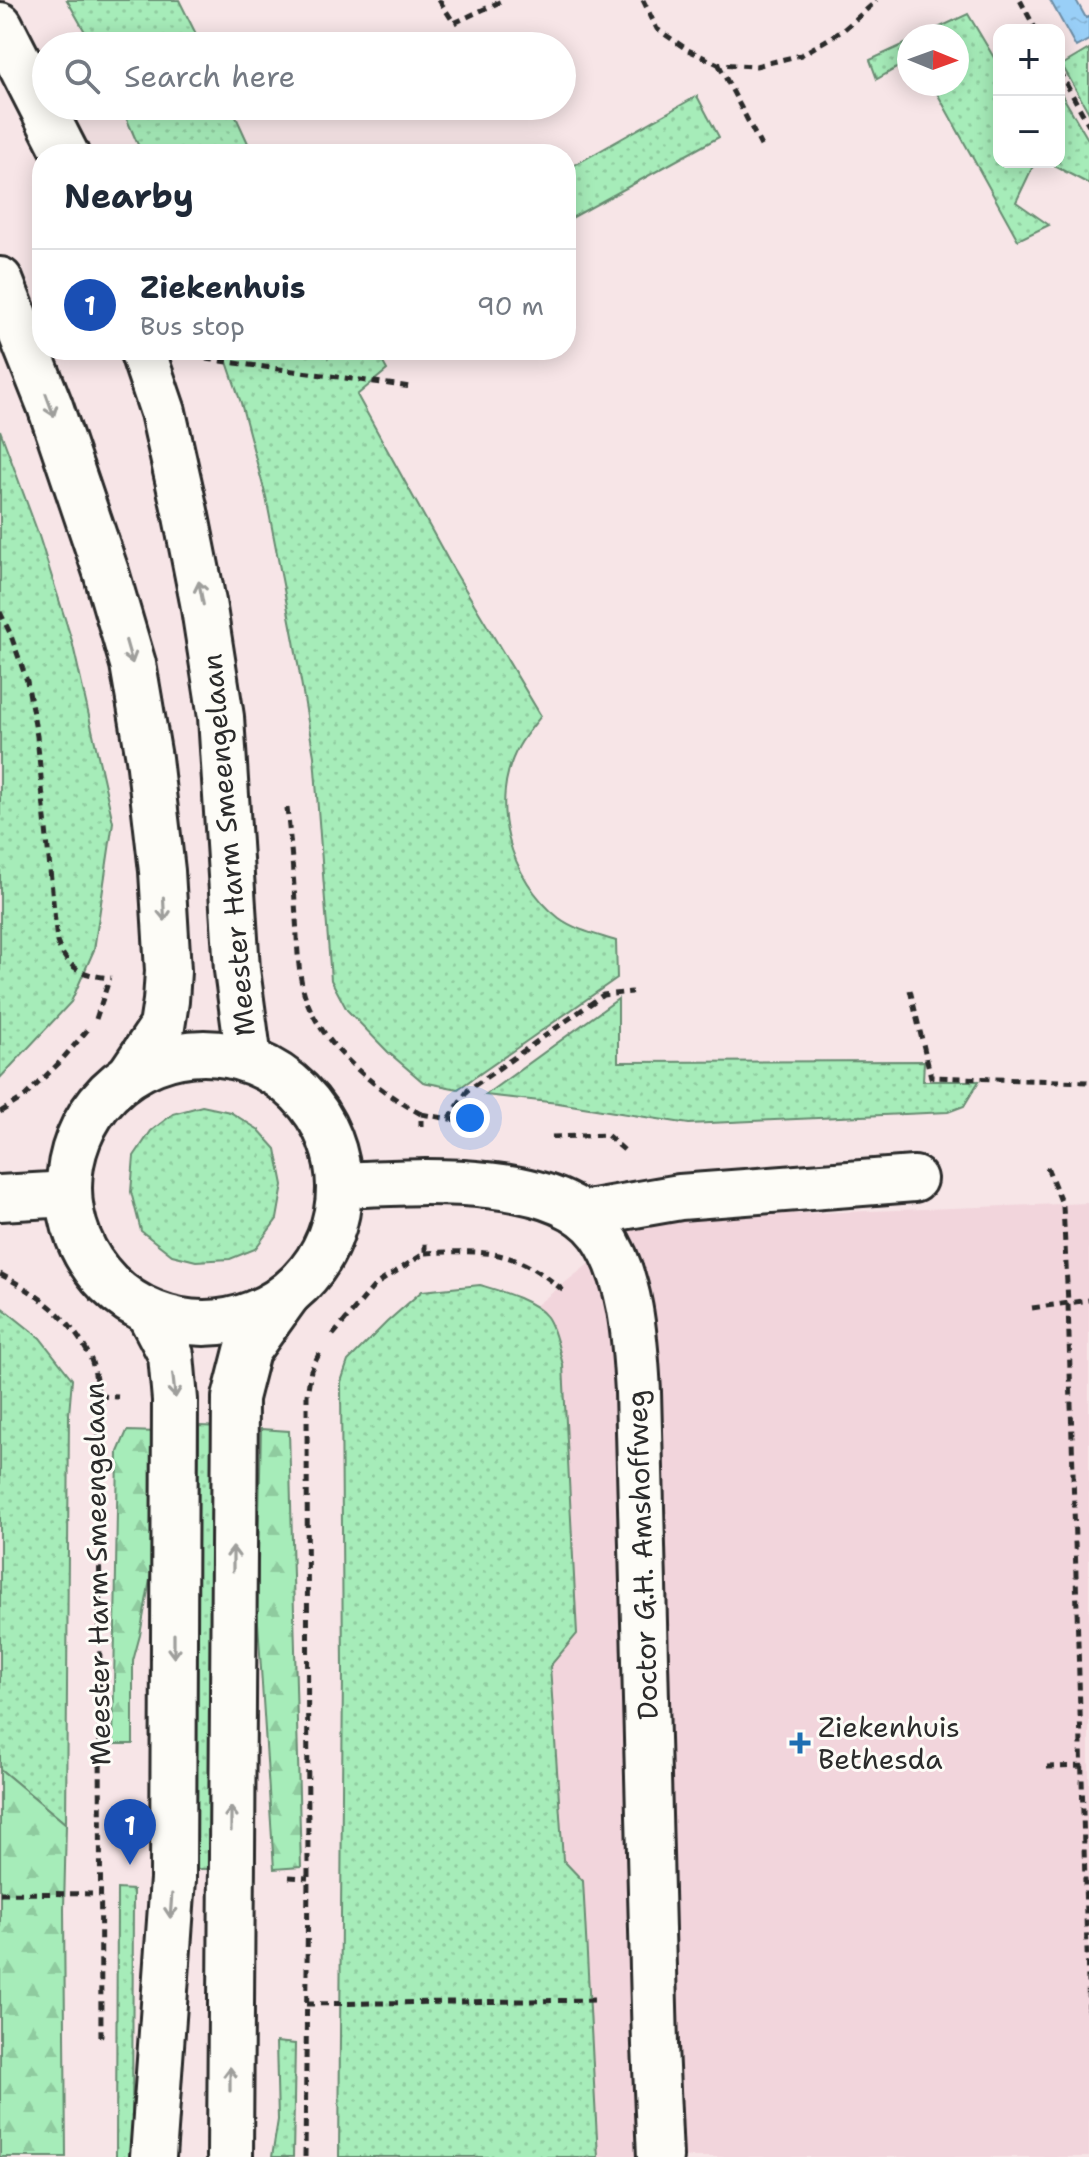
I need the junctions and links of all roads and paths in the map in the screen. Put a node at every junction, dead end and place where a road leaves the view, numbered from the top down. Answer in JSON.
{"nodes":[{"id":1,"x":439,"y":0,"type":"edge"},
{"id":2,"x":504,"y":0,"type":"edge"},
{"id":3,"x":643,"y":0,"type":"edge"},
{"id":4,"x":876,"y":0,"type":"edge"},
{"id":5,"x":1020,"y":0,"type":"edge"},
{"id":6,"x":1033,"y":24,"type":"edge"},
{"id":7,"x":0,"y":25,"type":"edge"},
{"id":8,"x":718,"y":64,"type":"junction"},
{"id":9,"x":1065,"y":82,"type":"edge"},
{"id":10,"x":32,"y":88,"type":"edge"},
{"id":11,"x":49,"y":120,"type":"edge"},
{"id":12,"x":1089,"y":125,"type":"edge"},
{"id":13,"x":61,"y":144,"type":"edge"},
{"id":14,"x":761,"y":146,"type":"dead end"},
{"id":15,"x":0,"y":280,"type":"edge"},
{"id":16,"x":145,"y":360,"type":"edge"},
{"id":17,"x":212,"y":360,"type":"edge"},
{"id":18,"x":411,"y":387,"type":"dead end"},
{"id":19,"x":0,"y":612,"type":"edge"},
{"id":20,"x":111,"y":965,"type":"dead end"},
{"id":21,"x":110,"y":978,"type":"junction"},
{"id":22,"x":910,"y":990,"type":"dead end"},
{"id":23,"x":632,"y":992,"type":"dead end"},
{"id":24,"x":249,"y":1060,"type":"junction"},
{"id":25,"x":131,"y":1073,"type":"junction"},
{"id":26,"x":1089,"y":1082,"type":"edge"},
{"id":27,"x":0,"y":1112,"type":"edge"},
{"id":28,"x":449,"y":1119,"type":"dead end"},
{"id":29,"x":1047,"y":1167,"type":"dead end"},
{"id":30,"x":914,"y":1179,"type":"dead end"},
{"id":31,"x":339,"y":1185,"type":"junction"},
{"id":32,"x":68,"y":1194,"type":"junction"},
{"id":33,"x":0,"y":1198,"type":"edge"},
{"id":34,"x":582,"y":1214,"type":"junction"},
{"id":35,"x":425,"y":1253,"type":"dead end"},
{"id":36,"x":0,"y":1274,"type":"edge"},
{"id":37,"x":288,"y":1294,"type":"junction"},
{"id":38,"x":568,"y":1294,"type":"dead end"},
{"id":39,"x":1089,"y":1300,"type":"edge"},
{"id":40,"x":1068,"y":1303,"type":"junction"},
{"id":41,"x":1032,"y":1308,"type":"dead end"},
{"id":42,"x":149,"y":1313,"type":"junction"},
{"id":43,"x":1081,"y":1766,"type":"junction"},
{"id":44,"x":1089,"y":1766,"type":"edge"},
{"id":45,"x":1047,"y":1767,"type":"dead end"},
{"id":46,"x":0,"y":1893,"type":"edge"},
{"id":47,"x":101,"y":1894,"type":"junction"},
{"id":48,"x":599,"y":2000,"type":"dead end"},
{"id":49,"x":306,"y":2004,"type":"dead end"},
{"id":50,"x":1089,"y":2017,"type":"edge"},
{"id":51,"x":101,"y":2049,"type":"dead end"},
{"id":52,"x":153,"y":2157,"type":"edge"},
{"id":53,"x":230,"y":2157,"type":"edge"},
{"id":54,"x":660,"y":2157,"type":"edge"}],
"edges":[{"from":1,"to":2,"type":"path"},
{"from":3,"to":8,"type":"path"},
{"from":4,"to":8,"type":"path"},
{"from":5,"to":6,"type":"path"},
{"from":7,"to":10,"type":"street"},
{"from":8,"to":14,"type":"path"},
{"from":9,"to":12,"type":"path"},
{"from":11,"to":13,"type":"street"},
{"from":15,"to":25,"type":"street","one_way":true},
{"from":24,"to":16,"type":"street","name":"Meester Harm Smeengelaan","one_way":true},
{"from":17,"to":18,"type":"path"},
{"from":19,"to":21,"type":"path"},
{"from":20,"to":21,"type":"path"},
{"from":21,"to":27,"type":"path"},
{"from":22,"to":26,"type":"path"},
{"from":23,"to":28,"type":"path"},
{"from":24,"to":25,"type":"street"},
{"from":24,"to":31,"type":"street"},
{"from":25,"to":32,"type":"street"},
{"from":29,"to":40,"type":"path"},
{"from":30,"to":34,"type":"street"},
{"from":31,"to":34,"type":"street","name":"Doctor G.H. Amshoffweg"},
{"from":31,"to":37,"type":"street"},
{"from":32,"to":33,"type":"street"},
{"from":32,"to":42,"type":"street"},
{"from":34,"to":54,"type":"street","name":"Doctor G.H. Amshoffweg"},
{"from":35,"to":38,"type":"path"},
{"from":36,"to":47,"type":"path","name":"Meester Harm Smeengelaan"},
{"from":37,"to":42,"type":"street"},
{"from":53,"to":37,"type":"street","one_way":true},
{"from":39,"to":40,"type":"path"},
{"from":40,"to":41,"type":"path"},
{"from":40,"to":43,"type":"path"},
{"from":42,"to":52,"type":"street","one_way":true},
{"from":43,"to":44,"type":"path"},
{"from":43,"to":45,"type":"path"},
{"from":43,"to":50,"type":"path"},
{"from":46,"to":47,"type":"path"},
{"from":47,"to":51,"type":"path","name":"Meester Harm Smeengelaan"},
{"from":48,"to":49,"type":"path"}]}
